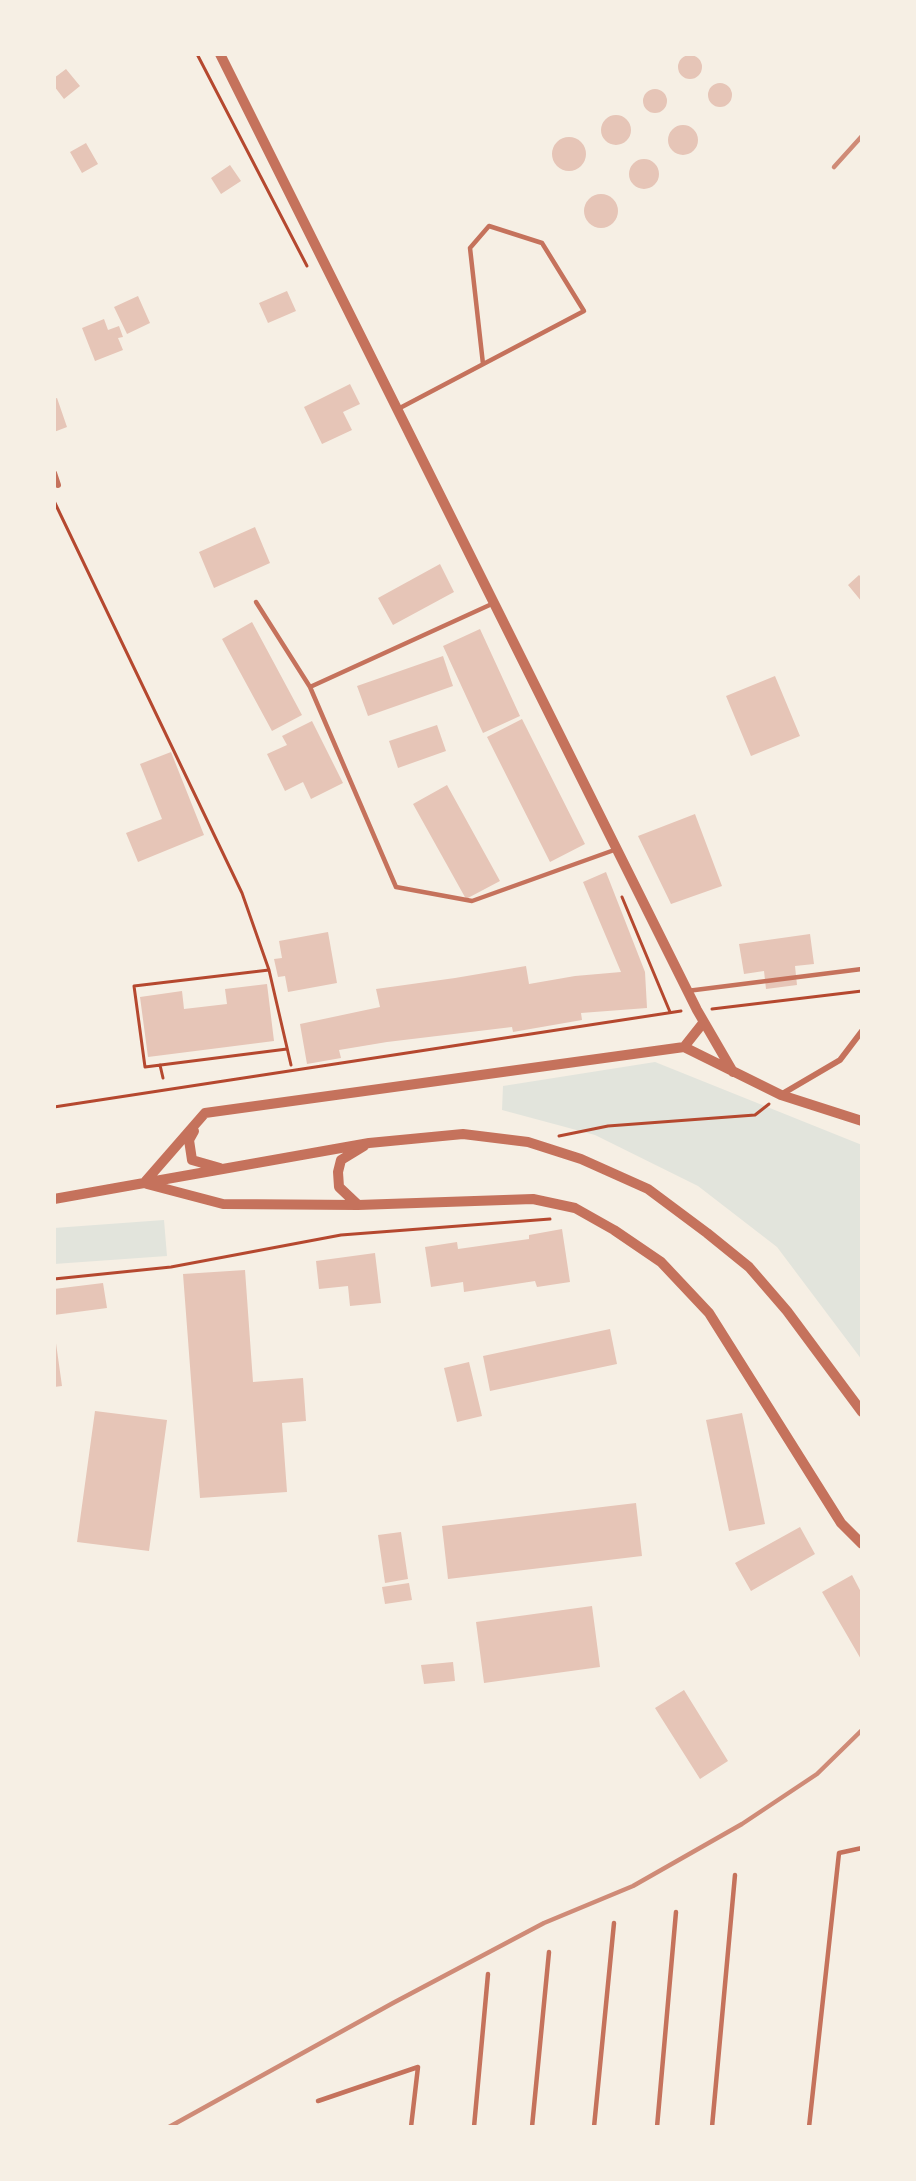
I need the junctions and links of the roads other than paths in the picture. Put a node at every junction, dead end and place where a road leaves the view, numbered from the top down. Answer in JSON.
{"nodes":[{"id":1,"x":220,"y":54,"type":"edge"},
{"id":2,"x":483,"y":364,"type":"junction"},
{"id":3,"x":398,"y":410,"type":"junction"},
{"id":4,"x":54,"y":473,"type":"edge"},
{"id":5,"x":58,"y":485,"type":"dead end"},
{"id":6,"x":256,"y":602,"type":"dead end"},
{"id":7,"x":495,"y":603,"type":"junction"},
{"id":8,"x":310,"y":687,"type":"junction"},
{"id":9,"x":617,"y":849,"type":"junction"},
{"id":10,"x":862,"y":969,"type":"edge"},
{"id":11,"x":687,"y":991,"type":"junction"},
{"id":12,"x":703,"y":1023,"type":"junction"},
{"id":13,"x":862,"y":1031,"type":"edge"},
{"id":14,"x":684,"y":1047,"type":"junction"},
{"id":15,"x":733,"y":1072,"type":"junction"},
{"id":16,"x":782,"y":1095,"type":"junction"},
{"id":17,"x":205,"y":1113,"type":"junction"},
{"id":18,"x":862,"y":1121,"type":"edge"},
{"id":19,"x":369,"y":1143,"type":"junction"},
{"id":20,"x":222,"y":1169,"type":"junction"},
{"id":21,"x":144,"y":1183,"type":"junction"},
{"id":22,"x":54,"y":1199,"type":"edge"},
{"id":23,"x":358,"y":1205,"type":"junction"},
{"id":24,"x":862,"y":1412,"type":"edge"},
{"id":25,"x":862,"y":1544,"type":"edge"},
{"id":26,"x":862,"y":1848,"type":"edge"},
{"id":27,"x":735,"y":1875,"type":"dead end"},
{"id":28,"x":676,"y":1912,"type":"dead end"},
{"id":29,"x":614,"y":1923,"type":"dead end"},
{"id":30,"x":549,"y":1952,"type":"dead end"},
{"id":31,"x":488,"y":1974,"type":"dead end"},
{"id":32,"x":318,"y":2101,"type":"dead end"},
{"id":33,"x":411,"y":2127,"type":"edge"},
{"id":34,"x":474,"y":2127,"type":"edge"},
{"id":35,"x":532,"y":2127,"type":"edge"},
{"id":36,"x":594,"y":2127,"type":"edge"},
{"id":37,"x":657,"y":2127,"type":"edge"},
{"id":38,"x":712,"y":2127,"type":"edge"},
{"id":39,"x":809,"y":2127,"type":"edge"}],
"edges":[{"from":1,"to":3,"type":"street"},
{"from":2,"to":2,"type":"lane"},
{"from":2,"to":3,"type":"lane"},
{"from":3,"to":7,"type":"street"},
{"from":4,"to":5,"type":"street"},
{"from":6,"to":8,"type":"lane"},
{"from":7,"to":8,"type":"lane"},
{"from":7,"to":9,"type":"street"},
{"from":8,"to":9,"type":"lane"},
{"from":9,"to":11,"type":"street"},
{"from":10,"to":11,"type":"lane"},
{"from":11,"to":12,"type":"street"},
{"from":12,"to":14,"type":"street"},
{"from":12,"to":15,"type":"street"},
{"from":13,"to":16,"type":"street"},
{"from":14,"to":15,"type":"street"},
{"from":14,"to":17,"type":"street"},
{"from":15,"to":16,"type":"street"},
{"from":16,"to":18,"type":"street"},
{"from":17,"to":20,"type":"street"},
{"from":17,"to":21,"type":"street"},
{"from":19,"to":20,"type":"street"},
{"from":19,"to":23,"type":"street"},
{"from":19,"to":24,"type":"street"},
{"from":20,"to":21,"type":"street"},
{"from":21,"to":22,"type":"street"},
{"from":21,"to":23,"type":"street"},
{"from":23,"to":25,"type":"street"},
{"from":26,"to":39,"type":"lane"},
{"from":27,"to":38,"type":"lane"},
{"from":28,"to":37,"type":"lane"},
{"from":29,"to":36,"type":"lane"},
{"from":30,"to":35,"type":"lane"},
{"from":31,"to":34,"type":"lane"},
{"from":32,"to":33,"type":"lane"}]}
